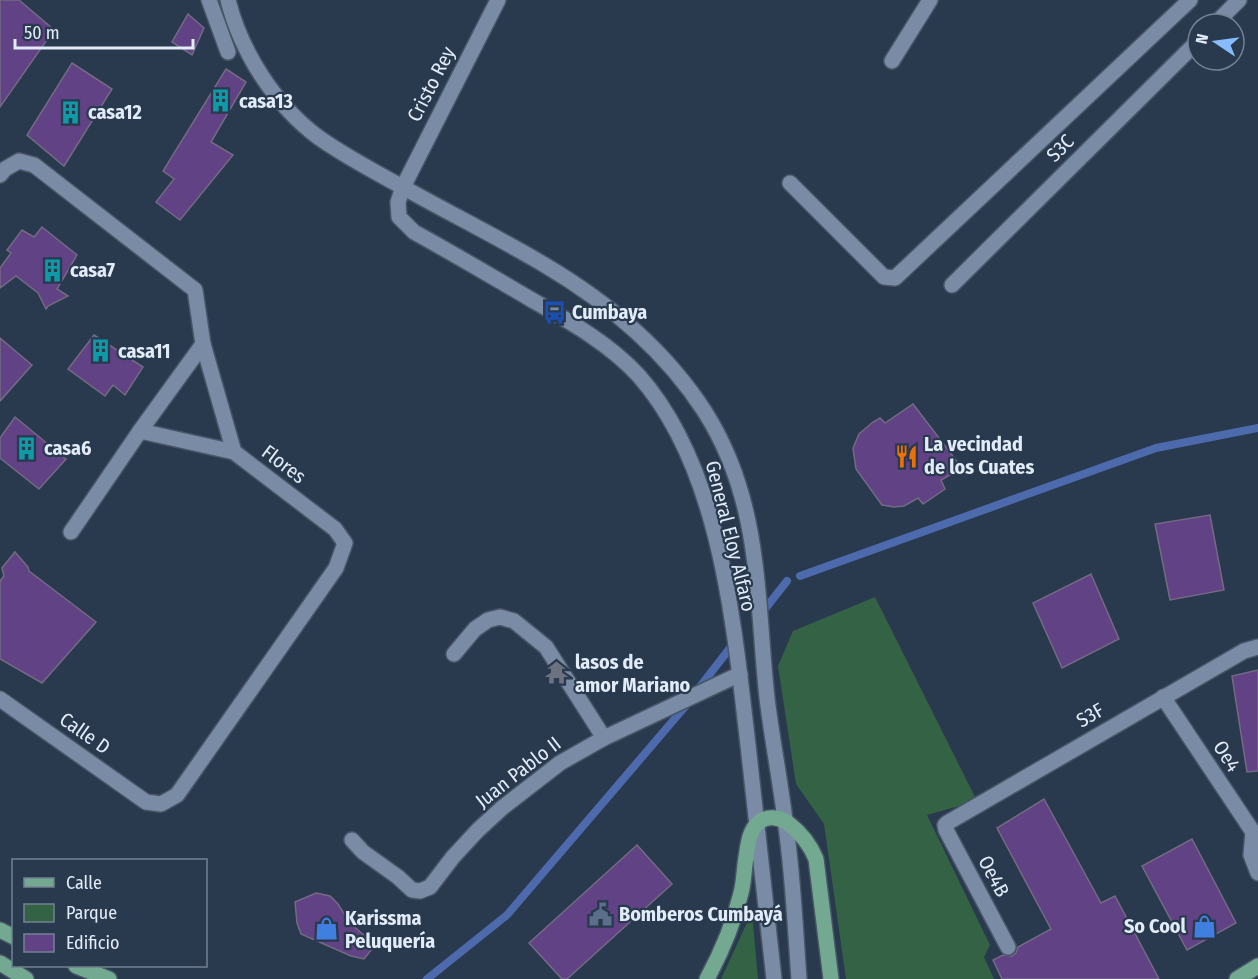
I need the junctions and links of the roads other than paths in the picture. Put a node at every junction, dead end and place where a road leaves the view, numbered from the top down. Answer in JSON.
{"nodes":[{"id":1,"x":209,"y":0,"type":"edge"},
{"id":2,"x":228,"y":0,"type":"edge"},
{"id":3,"x":498,"y":0,"type":"edge"},
{"id":4,"x":930,"y":0,"type":"edge"},
{"id":5,"x":1190,"y":0,"type":"edge"},
{"id":6,"x":1239,"y":0,"type":"edge"},
{"id":7,"x":1227,"y":12,"type":"edge"},
{"id":8,"x":228,"y":52,"type":"dead end"},
{"id":9,"x":1186,"y":53,"type":"edge"},
{"id":10,"x":892,"y":61,"type":"dead end"},
{"id":11,"x":0,"y":175,"type":"edge"},
{"id":12,"x":790,"y":183,"type":"dead end"},
{"id":13,"x":402,"y":187,"type":"junction"},
{"id":14,"x":952,"y":285,"type":"dead end"},
{"id":15,"x":203,"y":344,"type":"junction"},
{"id":16,"x":140,"y":431,"type":"junction"},
{"id":17,"x":234,"y":452,"type":"junction"},
{"id":18,"x":71,"y":532,"type":"dead end"},
{"id":19,"x":1258,"y":647,"type":"edge"},
{"id":20,"x":454,"y":654,"type":"dead end"},
{"id":21,"x":740,"y":674,"type":"junction"},
{"id":22,"x":1163,"y":697,"type":"junction"},
{"id":23,"x":0,"y":699,"type":"edge"},
{"id":24,"x":604,"y":738,"type":"junction"},
{"id":25,"x":146,"y":802,"type":"joint"},
{"id":26,"x":786,"y":822,"type":"junction"},
{"id":27,"x":757,"y":824,"type":"junction"},
{"id":28,"x":945,"y":825,"type":"joint"},
{"id":29,"x":1255,"y":835,"type":"edge"},
{"id":30,"x":352,"y":840,"type":"dead end"},
{"id":31,"x":1258,"y":873,"type":"edge"},
{"id":32,"x":1008,"y":947,"type":"dead end"},
{"id":33,"x":0,"y":963,"type":"edge"},
{"id":34,"x":1258,"y":966,"type":"edge"},
{"id":35,"x":79,"y":967,"type":"edge"},
{"id":36,"x":26,"y":979,"type":"edge"},
{"id":37,"x":109,"y":979,"type":"edge"},
{"id":38,"x":707,"y":979,"type":"edge"},
{"id":39,"x":774,"y":979,"type":"edge"},
{"id":40,"x":799,"y":979,"type":"edge"},
{"id":41,"x":831,"y":979,"type":"edge"},
{"id":42,"x":1237,"y":979,"type":"edge"}],
"edges":[{"from":1,"to":8,"type":"street"},
{"from":2,"to":13,"type":"street"},
{"from":3,"to":13,"type":"street","name":"Cristo Rey"},
{"from":4,"to":10,"type":"street"},
{"from":5,"to":12,"type":"street"},
{"from":6,"to":7,"type":"street"},
{"from":9,"to":14,"type":"street","name":"S3C"},
{"from":11,"to":15,"type":"street","name":"Flores"},
{"from":13,"to":21,"type":"street","name":"General Eloy Alfaro"},
{"from":13,"to":26,"type":"street"},
{"from":15,"to":16,"type":"street"},
{"from":15,"to":17,"type":"street","name":"Flores"},
{"from":16,"to":17,"type":"street"},
{"from":16,"to":18,"type":"street"},
{"from":17,"to":25,"type":"street","name":"Flores"},
{"from":19,"to":22,"type":"street","name":"S3F"},
{"from":20,"to":24,"type":"street"},
{"from":21,"to":24,"type":"street","name":"Juan Pablo II"},
{"from":21,"to":27,"type":"street","name":"General Eloy Alfaro"},
{"from":22,"to":28,"type":"street","name":"S3F"},
{"from":22,"to":29,"type":"street","name":"Oe4"},
{"from":23,"to":25,"type":"street","name":"Calle D"},
{"from":24,"to":30,"type":"street","name":"Juan Pablo II"},
{"from":26,"to":27,"type":"main road"},
{"from":26,"to":40,"type":"street"},
{"from":26,"to":41,"type":"main road"},
{"from":27,"to":38,"type":"main road"},
{"from":27,"to":39,"type":"street","name":"General Eloy Alfaro"},
{"from":28,"to":32,"type":"street","name":"Oe4B"},
{"from":29,"to":31,"type":"street"},
{"from":33,"to":36,"type":"main road"},
{"from":34,"to":42,"type":"main road"},
{"from":35,"to":37,"type":"main road"}]}
